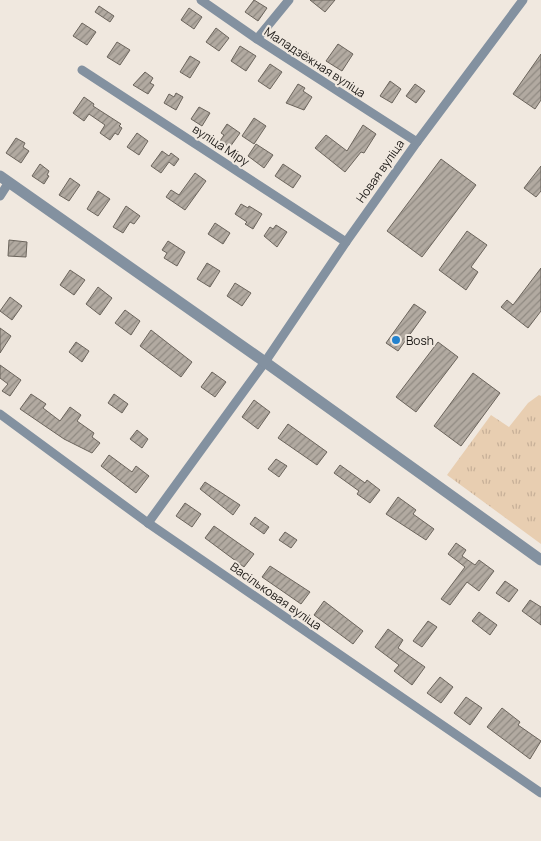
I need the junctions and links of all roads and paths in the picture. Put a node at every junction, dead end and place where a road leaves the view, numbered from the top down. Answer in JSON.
{"nodes":[{"id":1,"x":201,"y":0,"type":"edge"},
{"id":2,"x":289,"y":0,"type":"edge"},
{"id":3,"x":523,"y":0,"type":"edge"},
{"id":4,"x":257,"y":40,"type":"junction"},
{"id":5,"x":82,"y":70,"type":"dead end"},
{"id":6,"x":417,"y":142,"type":"junction"},
{"id":7,"x":5,"y":179,"type":"edge"},
{"id":8,"x":0,"y":196,"type":"edge"},
{"id":9,"x":346,"y":242,"type":"junction"},
{"id":10,"x":265,"y":362,"type":"junction"},
{"id":11,"x":0,"y":414,"type":"edge"},
{"id":12,"x":148,"y":523,"type":"junction"},
{"id":13,"x":541,"y":560,"type":"edge"},
{"id":14,"x":541,"y":793,"type":"edge"}],
"edges":[{"from":1,"to":4,"type":"street","name":"Маладзёжная вуліца"},
{"from":2,"to":4,"type":"street"},
{"from":3,"to":6,"type":"street","name":"Новая вуліца"},
{"from":4,"to":6,"type":"street","name":"Маладзёжная вуліца"},
{"from":5,"to":9,"type":"street","name":"вуліца Міру"},
{"from":6,"to":9,"type":"street","name":"Новая вуліца"},
{"from":7,"to":8,"type":"street"},
{"from":7,"to":10,"type":"street"},
{"from":9,"to":10,"type":"street","name":"Новая вуліца"},
{"from":10,"to":12,"type":"street","name":"Новая вуліца"},
{"from":10,"to":13,"type":"street"},
{"from":11,"to":12,"type":"street","name":"Васільковая вуліца"},
{"from":12,"to":14,"type":"street","name":"Васільковая вуліца"}]}
